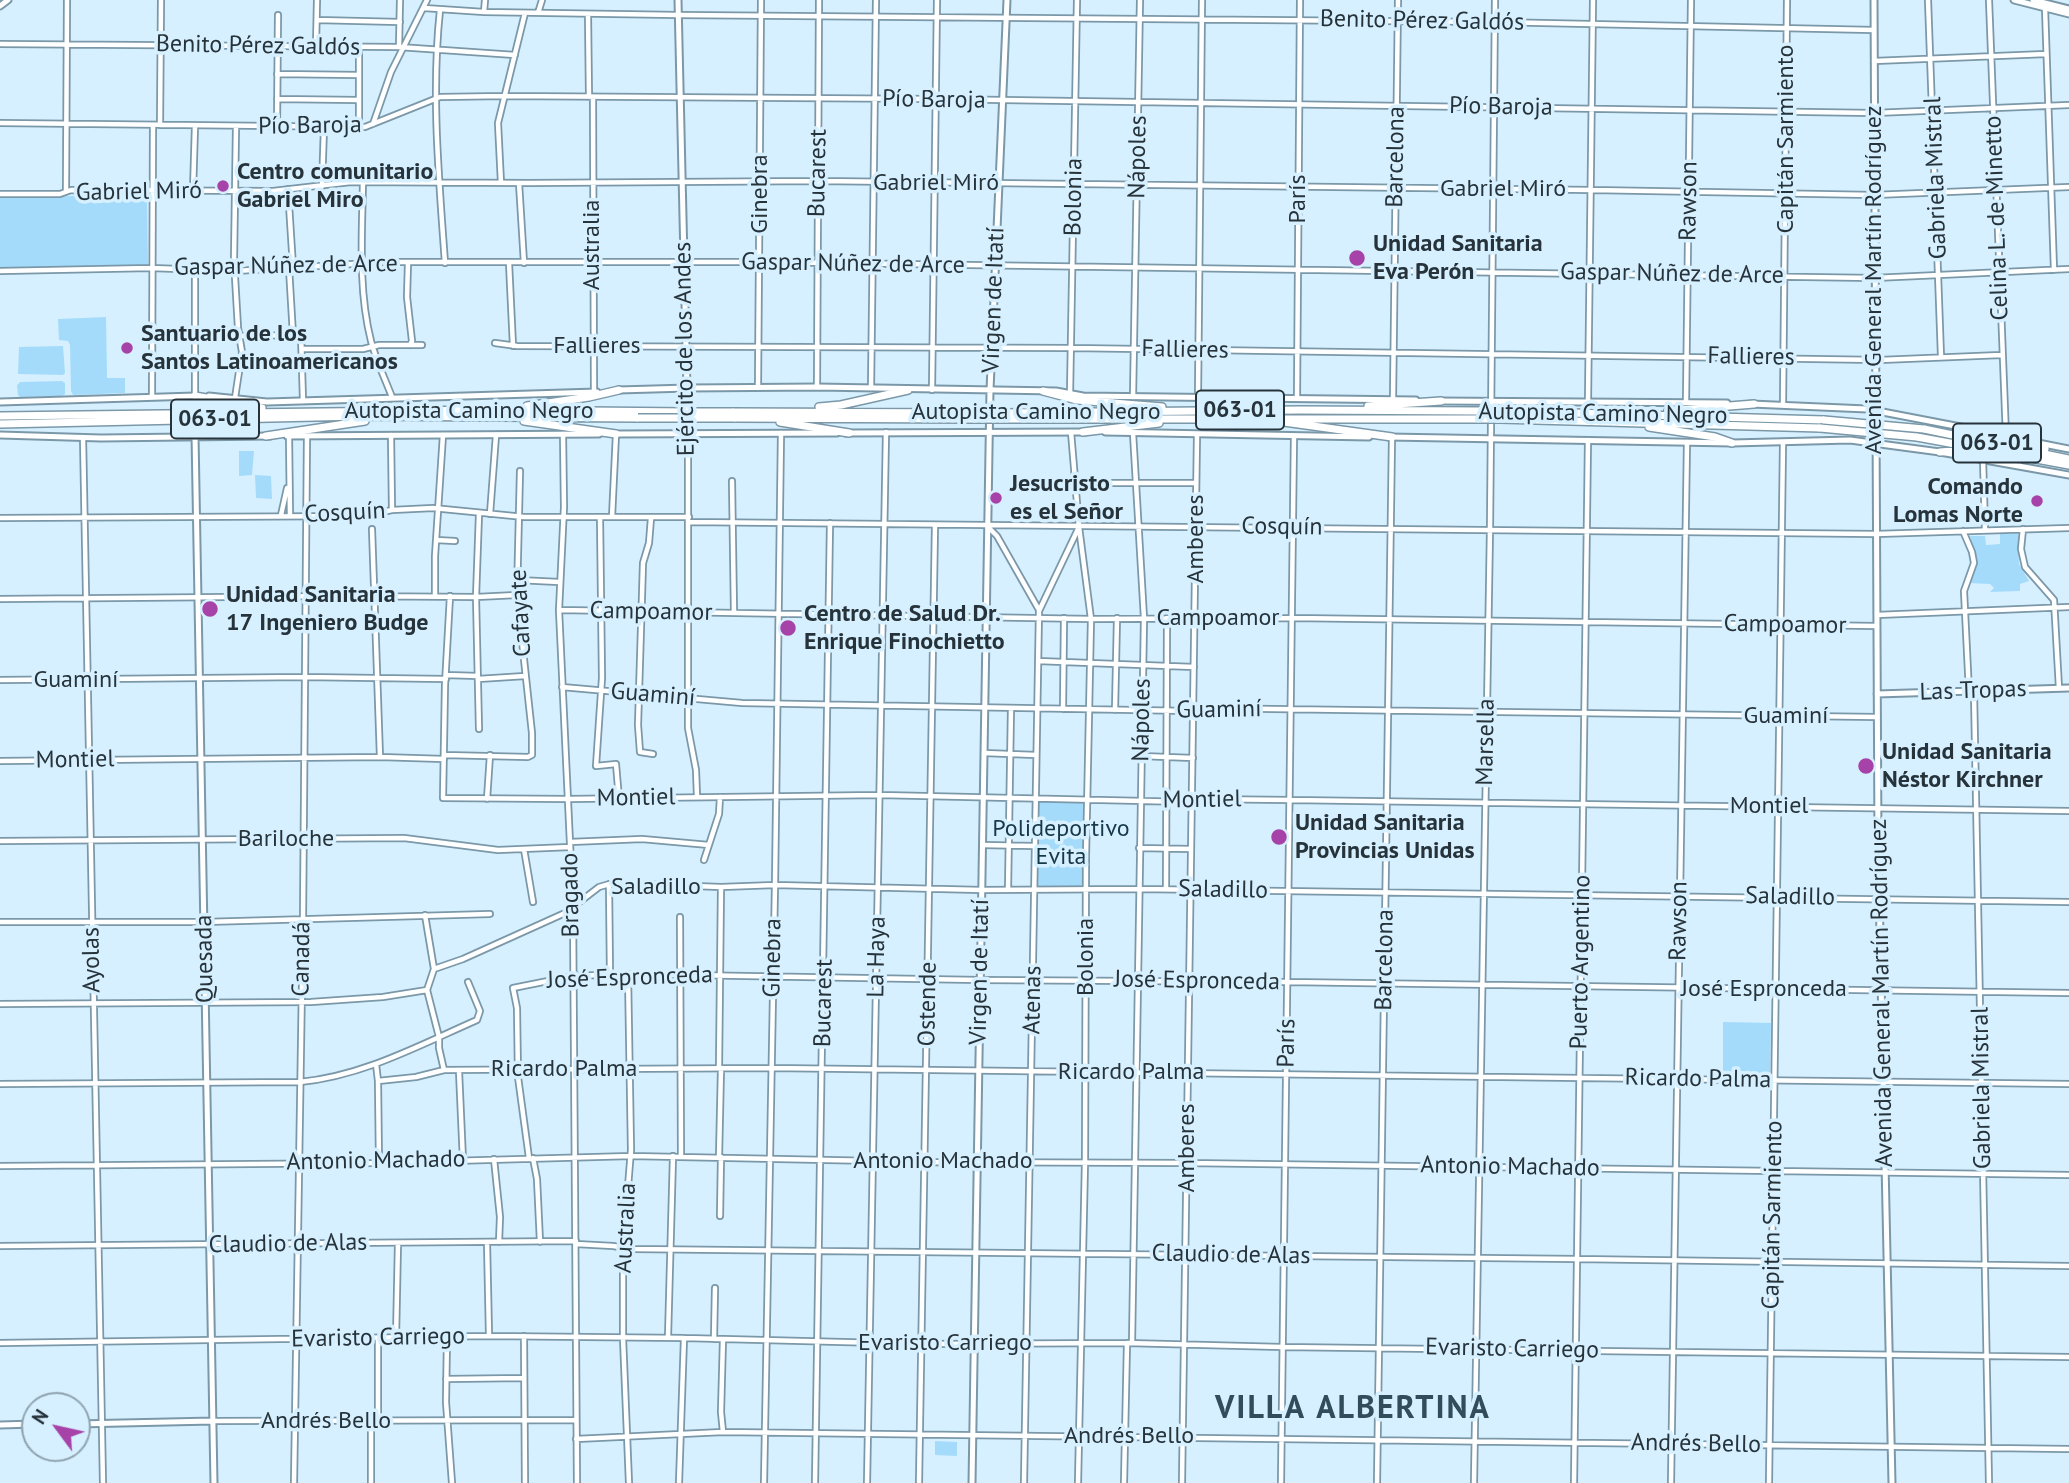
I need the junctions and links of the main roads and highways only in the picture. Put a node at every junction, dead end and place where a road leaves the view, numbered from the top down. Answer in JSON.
{"nodes":[{"id":1,"x":619,"y":390,"type":"road end"},
{"id":2,"x":908,"y":390,"type":"road end"},
{"id":3,"x":1042,"y":391,"type":"road end"},
{"id":4,"x":195,"y":396,"type":"road end"},
{"id":5,"x":1441,"y":401,"type":"road end"},
{"id":6,"x":1754,"y":404,"type":"road end"},
{"id":7,"x":487,"y":410,"type":"junction"},
{"id":8,"x":1300,"y":410,"type":"junction"},
{"id":9,"x":308,"y":411,"type":"junction"},
{"id":10,"x":771,"y":411,"type":"junction"},
{"id":11,"x":1190,"y":411,"type":"junction"},
{"id":12,"x":1588,"y":413,"type":"junction"},
{"id":13,"x":637,"y":415,"type":"junction"},
{"id":14,"x":1479,"y":415,"type":"junction"},
{"id":15,"x":1500,"y":415,"type":"junction"},
{"id":16,"x":0,"y":416,"type":"edge"},
{"id":17,"x":736,"y":416,"type":"junction"},
{"id":18,"x":974,"y":416,"type":"junction"},
{"id":19,"x":999,"y":416,"type":"junction"},
{"id":20,"x":430,"y":417,"type":"junction"},
{"id":21,"x":468,"y":417,"type":"junction"},
{"id":22,"x":1263,"y":419,"type":"junction"},
{"id":23,"x":1191,"y":420,"type":"junction"},
{"id":24,"x":1617,"y":422,"type":"junction"},
{"id":25,"x":0,"y":424,"type":"edge"},
{"id":26,"x":1822,"y":424,"type":"junction"},
{"id":27,"x":1083,"y":432,"type":"road end"},
{"id":28,"x":849,"y":433,"type":"road end"},
{"id":29,"x":616,"y":434,"type":"road end"},
{"id":30,"x":1995,"y":434,"type":"road end"},
{"id":31,"x":266,"y":436,"type":"road end"},
{"id":32,"x":1392,"y":437,"type":"road end"},
{"id":33,"x":1732,"y":443,"type":"road end"},
{"id":34,"x":1940,"y":452,"type":"road end"},
{"id":35,"x":2069,"y":457,"type":"edge"},
{"id":36,"x":2054,"y":462,"type":"junction"},
{"id":37,"x":2069,"y":465,"type":"edge"}],
"edges":[{"from":1,"to":7,"type":"highway"},
{"from":2,"to":10,"type":"highway"},
{"from":3,"to":11,"type":"highway"},
{"from":4,"to":9,"type":"highway"},
{"from":5,"to":8,"type":"highway"},
{"from":6,"to":12,"type":"highway"},
{"from":7,"to":9,"type":"highway","name":"Autopista Camino Negro","number":"063-01"},
{"from":7,"to":13,"type":"highway","name":"Autopista Camino Negro","number":"063-01"},
{"from":8,"to":11,"type":"highway","name":"Autopista Camino Negro","number":"063-01"},
{"from":8,"to":14,"type":"highway","name":"Autopista Camino Negro","number":"063-01"},
{"from":9,"to":16,"type":"highway","name":"Autopista Camino Negro","number":"063-01"},
{"from":10,"to":17,"type":"highway","name":"Autopista Camino Negro","number":"063-01"},
{"from":10,"to":18,"type":"highway","name":"Autopista Camino Negro","number":"063-01"},
{"from":11,"to":19,"type":"highway","name":"Autopista Camino Negro","number":"063-01"},
{"from":12,"to":15,"type":"highway","name":"Autopista Camino Negro","number":"063-01"},
{"from":12,"to":26,"type":"highway","name":"Autopista Camino Negro","number":"063-01"},
{"from":13,"to":17,"type":"highway","name":"Autopista Camino Negro","number":"063-01","bridge":true},
{"from":13,"to":21,"type":"highway","name":"Autopista Camino Negro","number":"063-01"},
{"from":14,"to":15,"type":"highway","name":"Autopista Camino Negro","number":"063-01","bridge":true},
{"from":14,"to":22,"type":"highway","name":"Autopista Camino Negro","number":"063-01"},
{"from":15,"to":24,"type":"highway","name":"Autopista Camino Negro","number":"063-01"},
{"from":17,"to":18,"type":"highway","name":"Autopista Camino Negro","number":"063-01"},
{"from":17,"to":28,"type":"highway"},
{"from":18,"to":19,"type":"highway","name":"Autopista Camino Negro","number":"063-01","bridge":true},
{"from":19,"to":23,"type":"highway","name":"Autopista Camino Negro","number":"063-01"},
{"from":20,"to":21,"type":"highway","name":"Autopista Camino Negro","number":"063-01"},
{"from":20,"to":25,"type":"highway","name":"Autopista Camino Negro","number":"063-01"},
{"from":20,"to":31,"type":"highway"},
{"from":21,"to":29,"type":"highway"},
{"from":22,"to":23,"type":"highway","name":"Autopista Camino Negro","number":"063-01"},
{"from":22,"to":32,"type":"highway"},
{"from":23,"to":27,"type":"highway"},
{"from":24,"to":26,"type":"highway","name":"Autopista Camino Negro","number":"063-01"},
{"from":24,"to":33,"type":"highway"},
{"from":26,"to":35,"type":"highway","name":"Autopista Camino Negro","number":"063-01","bridge":true},
{"from":26,"to":36,"type":"highway","name":"Autopista Camino Negro","number":"063-01","bridge":true},
{"from":30,"to":35,"type":"highway"},
{"from":34,"to":36,"type":"highway"},
{"from":36,"to":37,"type":"highway","name":"Autopista Camino Negro","number":"063-01"}]}
